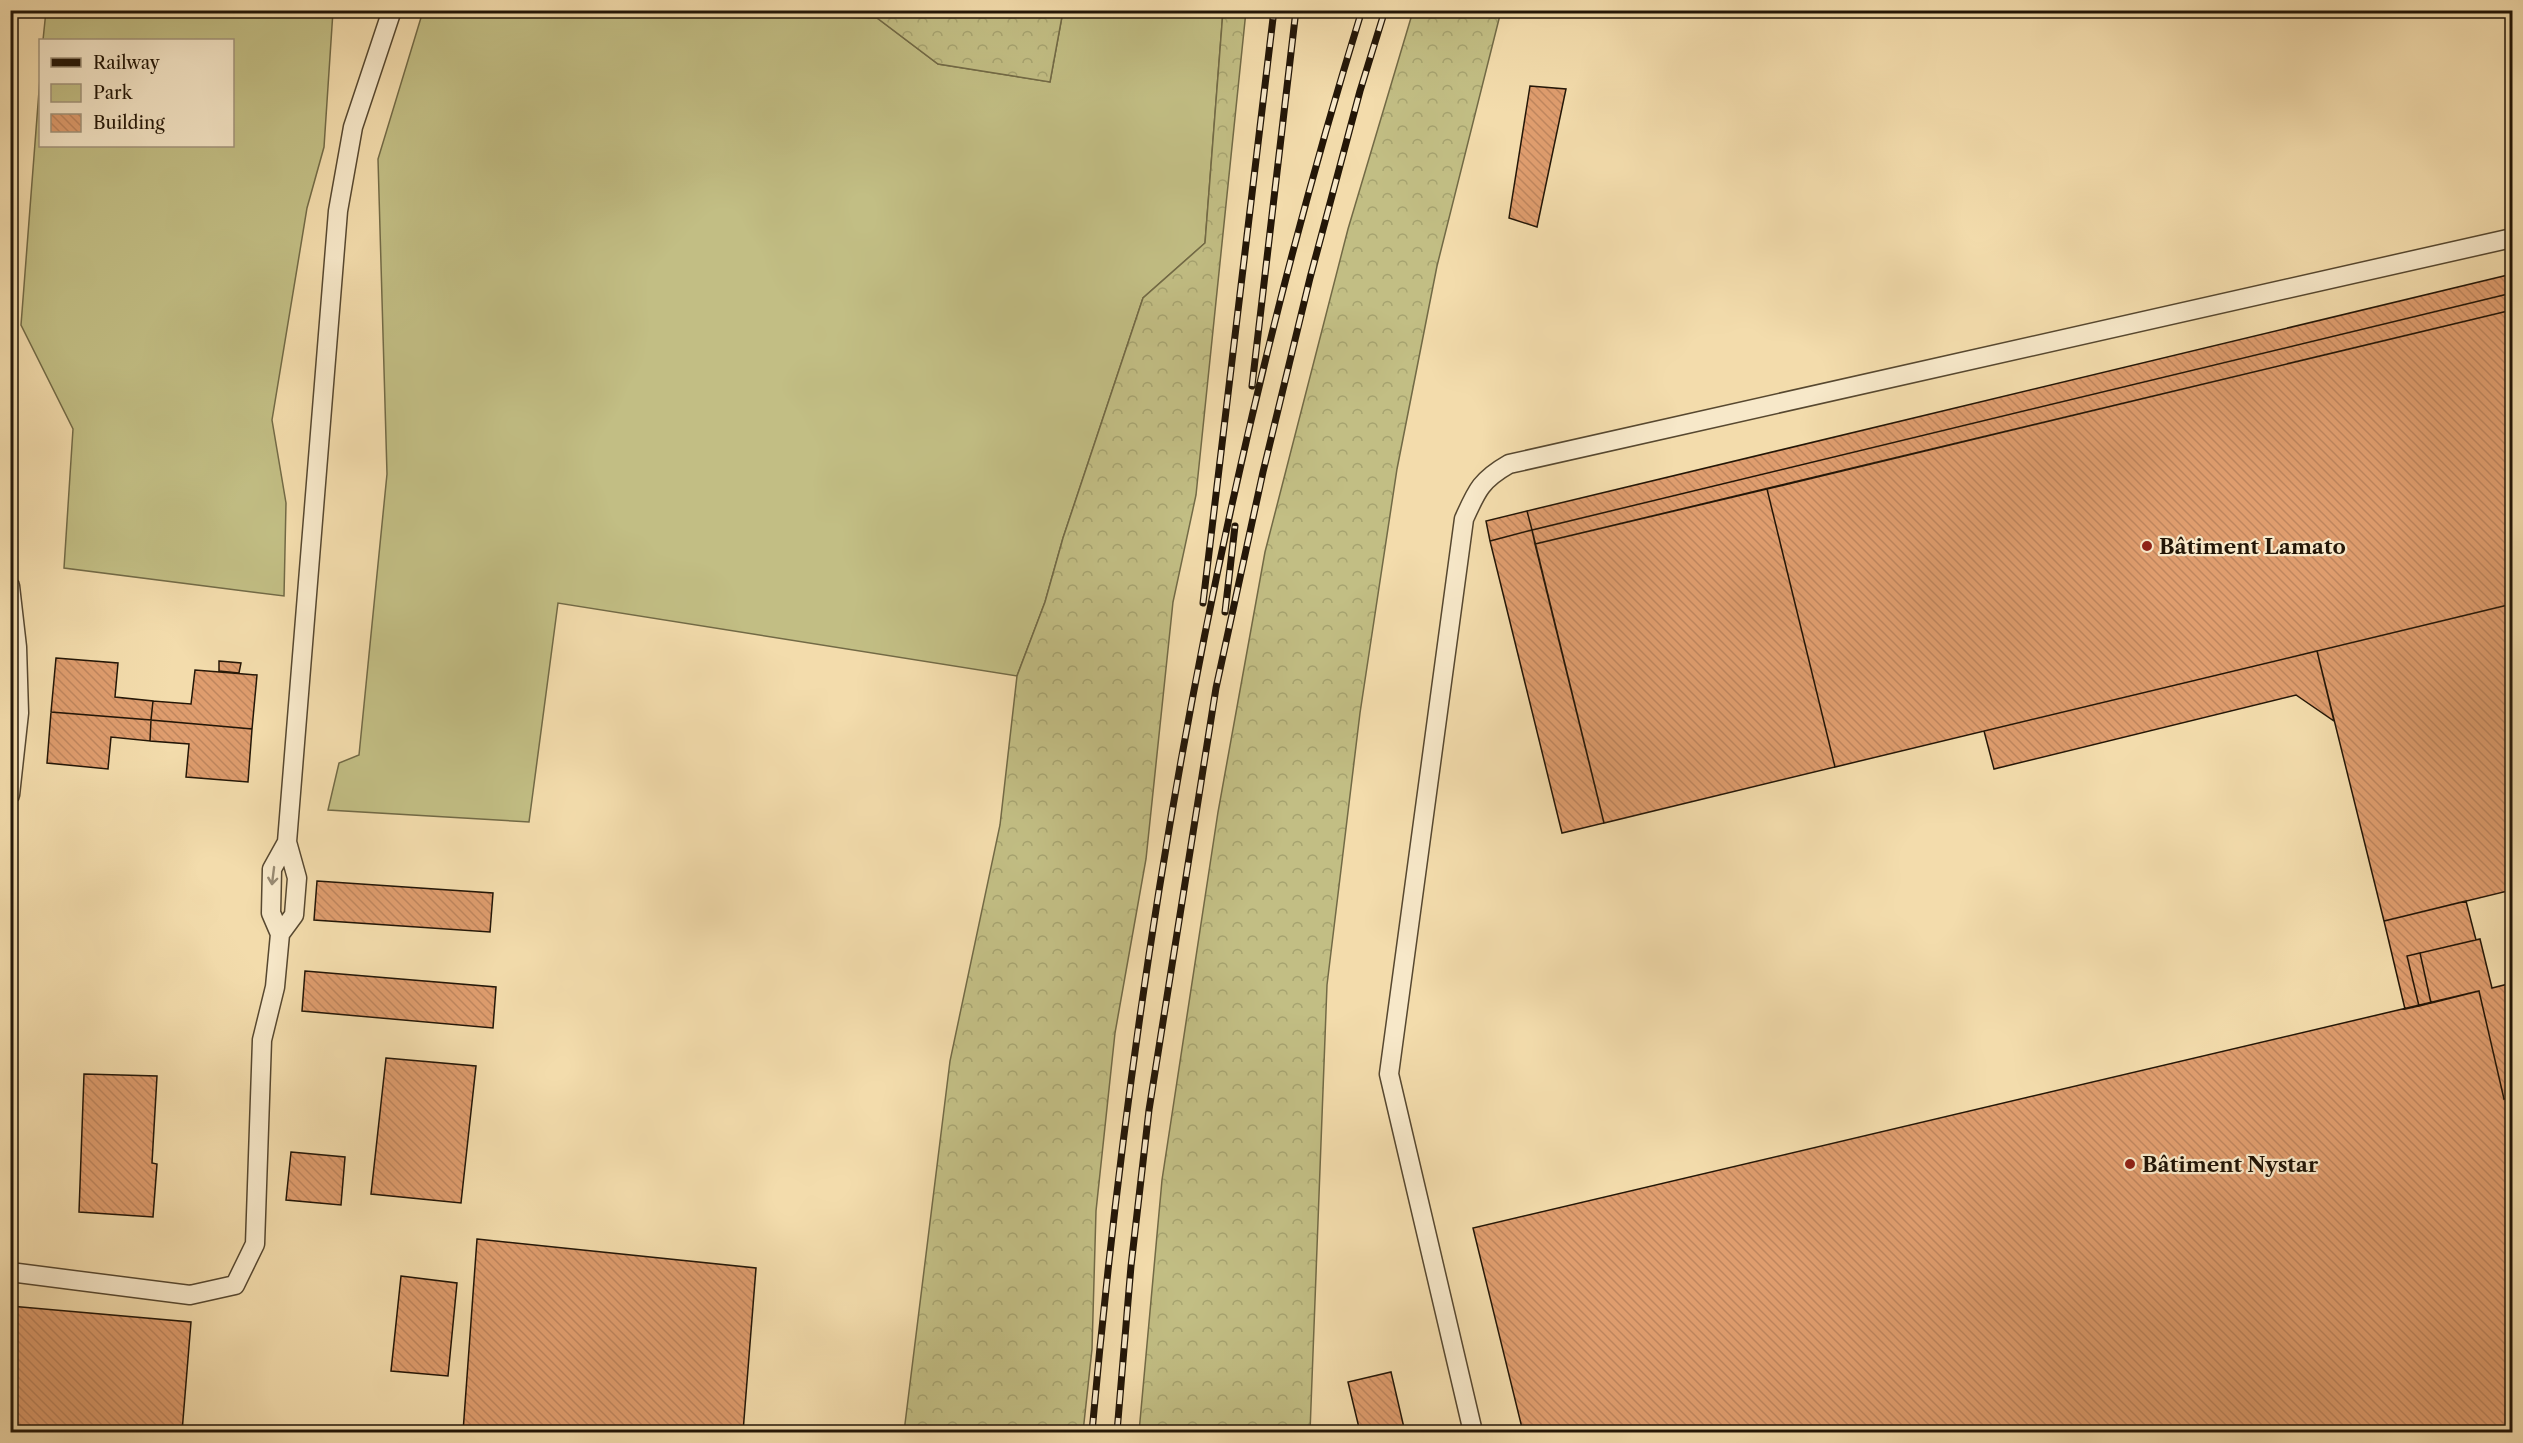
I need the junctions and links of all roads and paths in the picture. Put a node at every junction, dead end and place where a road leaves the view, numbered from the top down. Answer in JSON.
{"nodes":[{"id":1,"x":392,"y":10,"type":"edge"},
{"id":2,"x":2512,"y":238,"type":"edge"},
{"id":3,"x":10,"y":586,"type":"edge"},
{"id":4,"x":10,"y":795,"type":"edge"},
{"id":5,"x":287,"y":842,"type":"junction"},
{"id":6,"x":280,"y":934,"type":"junction"},
{"id":7,"x":10,"y":1272,"type":"edge"},
{"id":8,"x":1473,"y":1432,"type":"edge"}],
"edges":[{"from":1,"to":5,"type":"lane"},
{"from":2,"to":8,"type":"lane"},
{"from":3,"to":4,"type":"lane"},
{"from":5,"to":6,"type":"lane","one_way":true},
{"from":5,"to":6,"type":"lane"},
{"from":6,"to":7,"type":"lane"}]}
